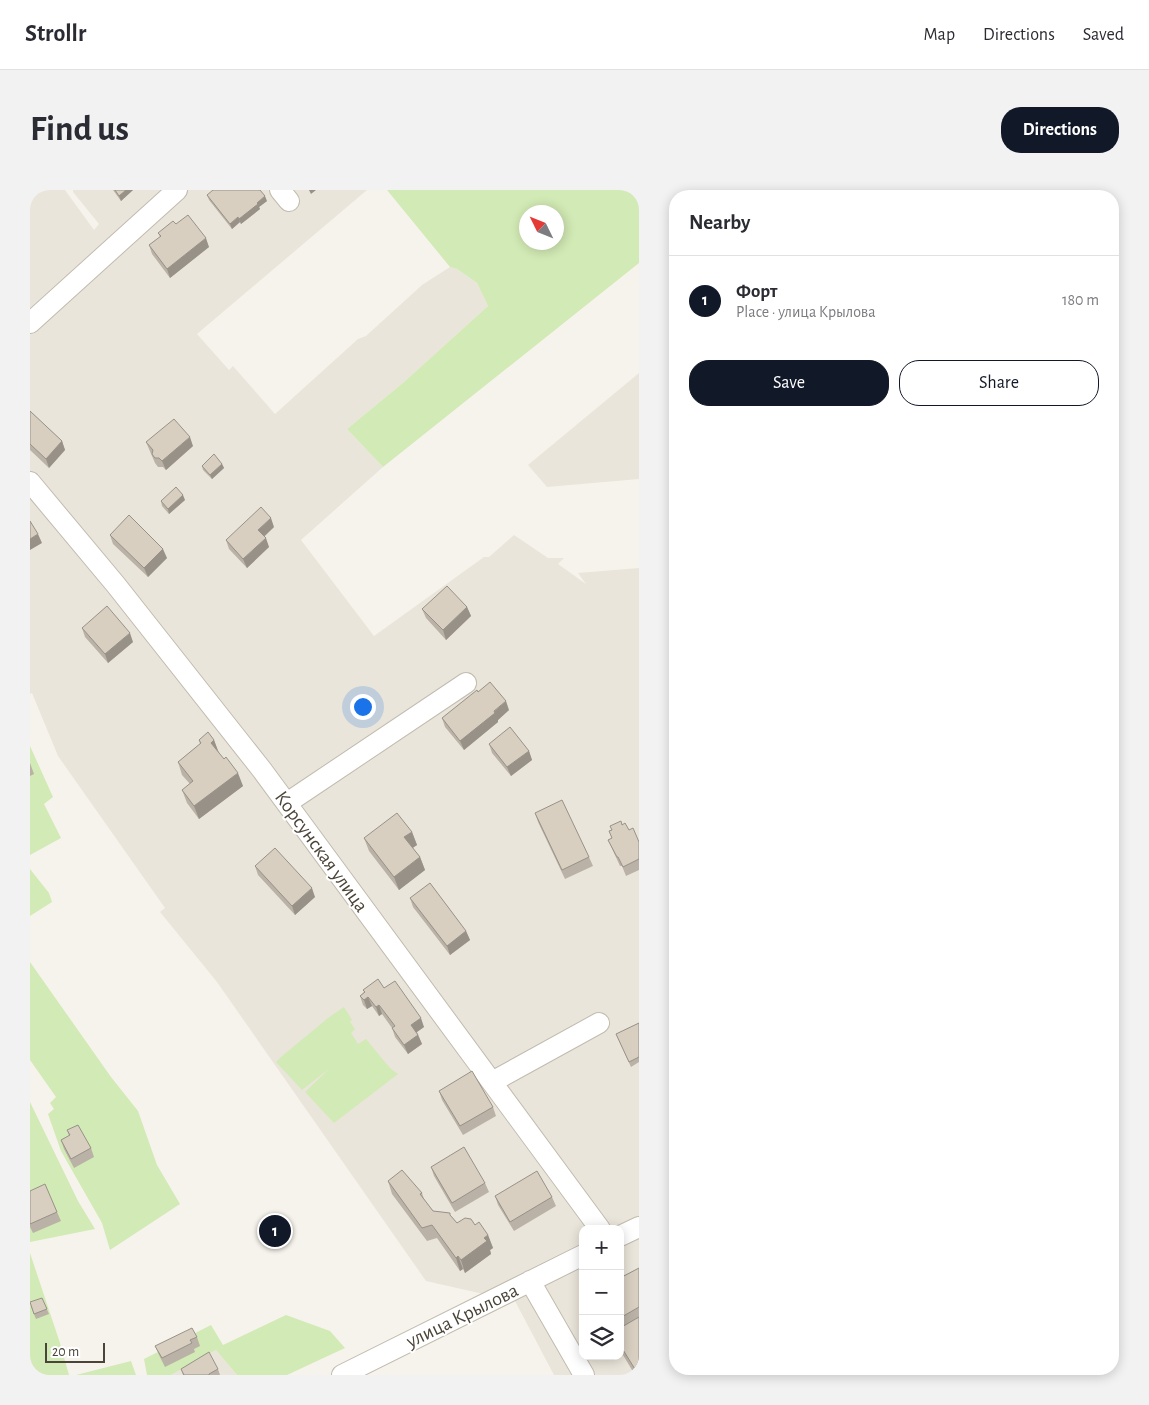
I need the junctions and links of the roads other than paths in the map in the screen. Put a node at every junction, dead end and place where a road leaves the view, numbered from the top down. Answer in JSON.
{"nodes":[{"id":1,"x":177,"y":190,"type":"edge"},
{"id":2,"x":30,"y":323,"type":"edge"},
{"id":3,"x":30,"y":482,"type":"edge"},
{"id":4,"x":466,"y":683,"type":"dead end"},
{"id":5,"x":287,"y":803,"type":"junction"},
{"id":6,"x":599,"y":1023,"type":"dead end"},
{"id":7,"x":492,"y":1082,"type":"junction"},
{"id":8,"x":597,"y":1225,"type":"edge"},
{"id":9,"x":639,"y":1227,"type":"edge"},
{"id":10,"x":624,"y":1234,"type":"edge"},
{"id":11,"x":579,"y":1257,"type":"edge"},
{"id":12,"x":530,"y":1282,"type":"junction"},
{"id":13,"x":342,"y":1375,"type":"edge"},
{"id":14,"x":584,"y":1375,"type":"edge"}],
"edges":[{"from":1,"to":2,"type":"street"},
{"from":3,"to":5,"type":"street","name":"Корсунская улица"},
{"from":4,"to":5,"type":"street"},
{"from":5,"to":7,"type":"street","name":"Корсунская улица"},
{"from":6,"to":7,"type":"street"},
{"from":7,"to":8,"type":"street","name":"Корсунская улица"},
{"from":9,"to":10,"type":"street"},
{"from":11,"to":12,"type":"street","name":"улица Крылова"},
{"from":12,"to":13,"type":"street","name":"улица Крылова"},
{"from":12,"to":14,"type":"street"}]}
